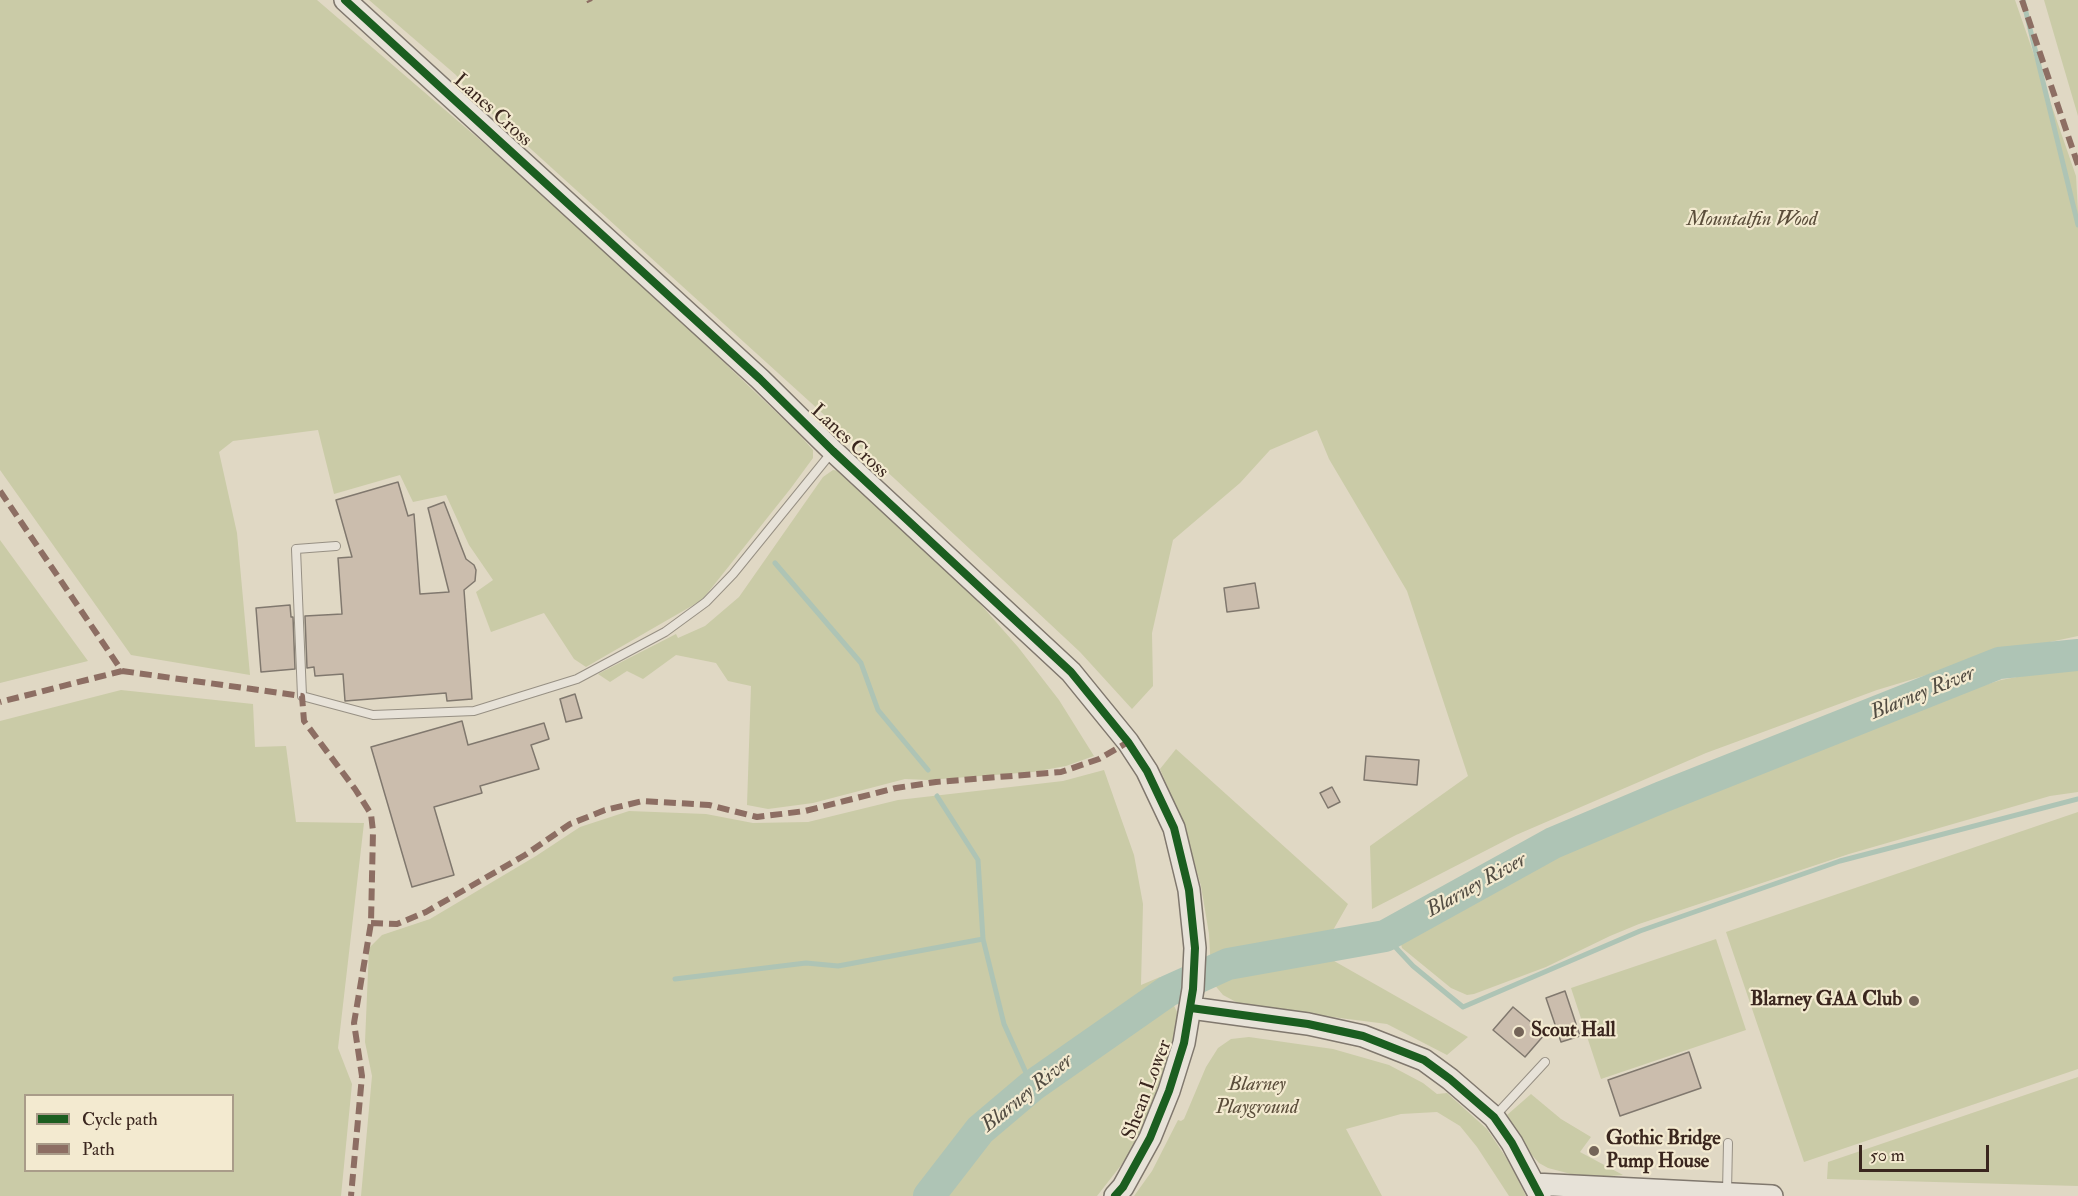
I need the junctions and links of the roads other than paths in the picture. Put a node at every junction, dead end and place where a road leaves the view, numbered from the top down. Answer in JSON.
{"nodes":[{"id":1,"x":345,"y":0,"type":"edge"},
{"id":2,"x":833,"y":451,"type":"junction"},
{"id":3,"x":336,"y":546,"type":"dead end"},
{"id":4,"x":1192,"y":998,"type":"junction"},
{"id":5,"x":1231,"y":1013,"type":"junction"},
{"id":6,"x":1184,"y":1042,"type":"junction"},
{"id":7,"x":1545,"y":1062,"type":"dead end"},
{"id":8,"x":1494,"y":1117,"type":"junction"},
{"id":9,"x":1728,"y":1143,"type":"dead end"},
{"id":10,"x":1537,"y":1190,"type":"edge"},
{"id":11,"x":1727,"y":1194,"type":"junction"},
{"id":12,"x":1114,"y":1196,"type":"edge"},
{"id":13,"x":1772,"y":1196,"type":"edge"}],
"edges":[{"from":1,"to":2,"type":"street","name":"Lanes Cross"},
{"from":2,"to":3,"type":"lane"},
{"from":2,"to":4,"type":"street","name":"Lanes Cross"},
{"from":4,"to":5,"type":"street"},
{"from":4,"to":6,"type":"street","name":"Shean Lower"},
{"from":5,"to":6,"type":"street"},
{"from":5,"to":8,"type":"street"},
{"from":6,"to":12,"type":"street","name":"Shean Lower"},
{"from":7,"to":8,"type":"lane"},
{"from":8,"to":10,"type":"street"},
{"from":9,"to":11,"type":"lane"},
{"from":10,"to":11,"type":"street"},
{"from":11,"to":13,"type":"street"}]}
